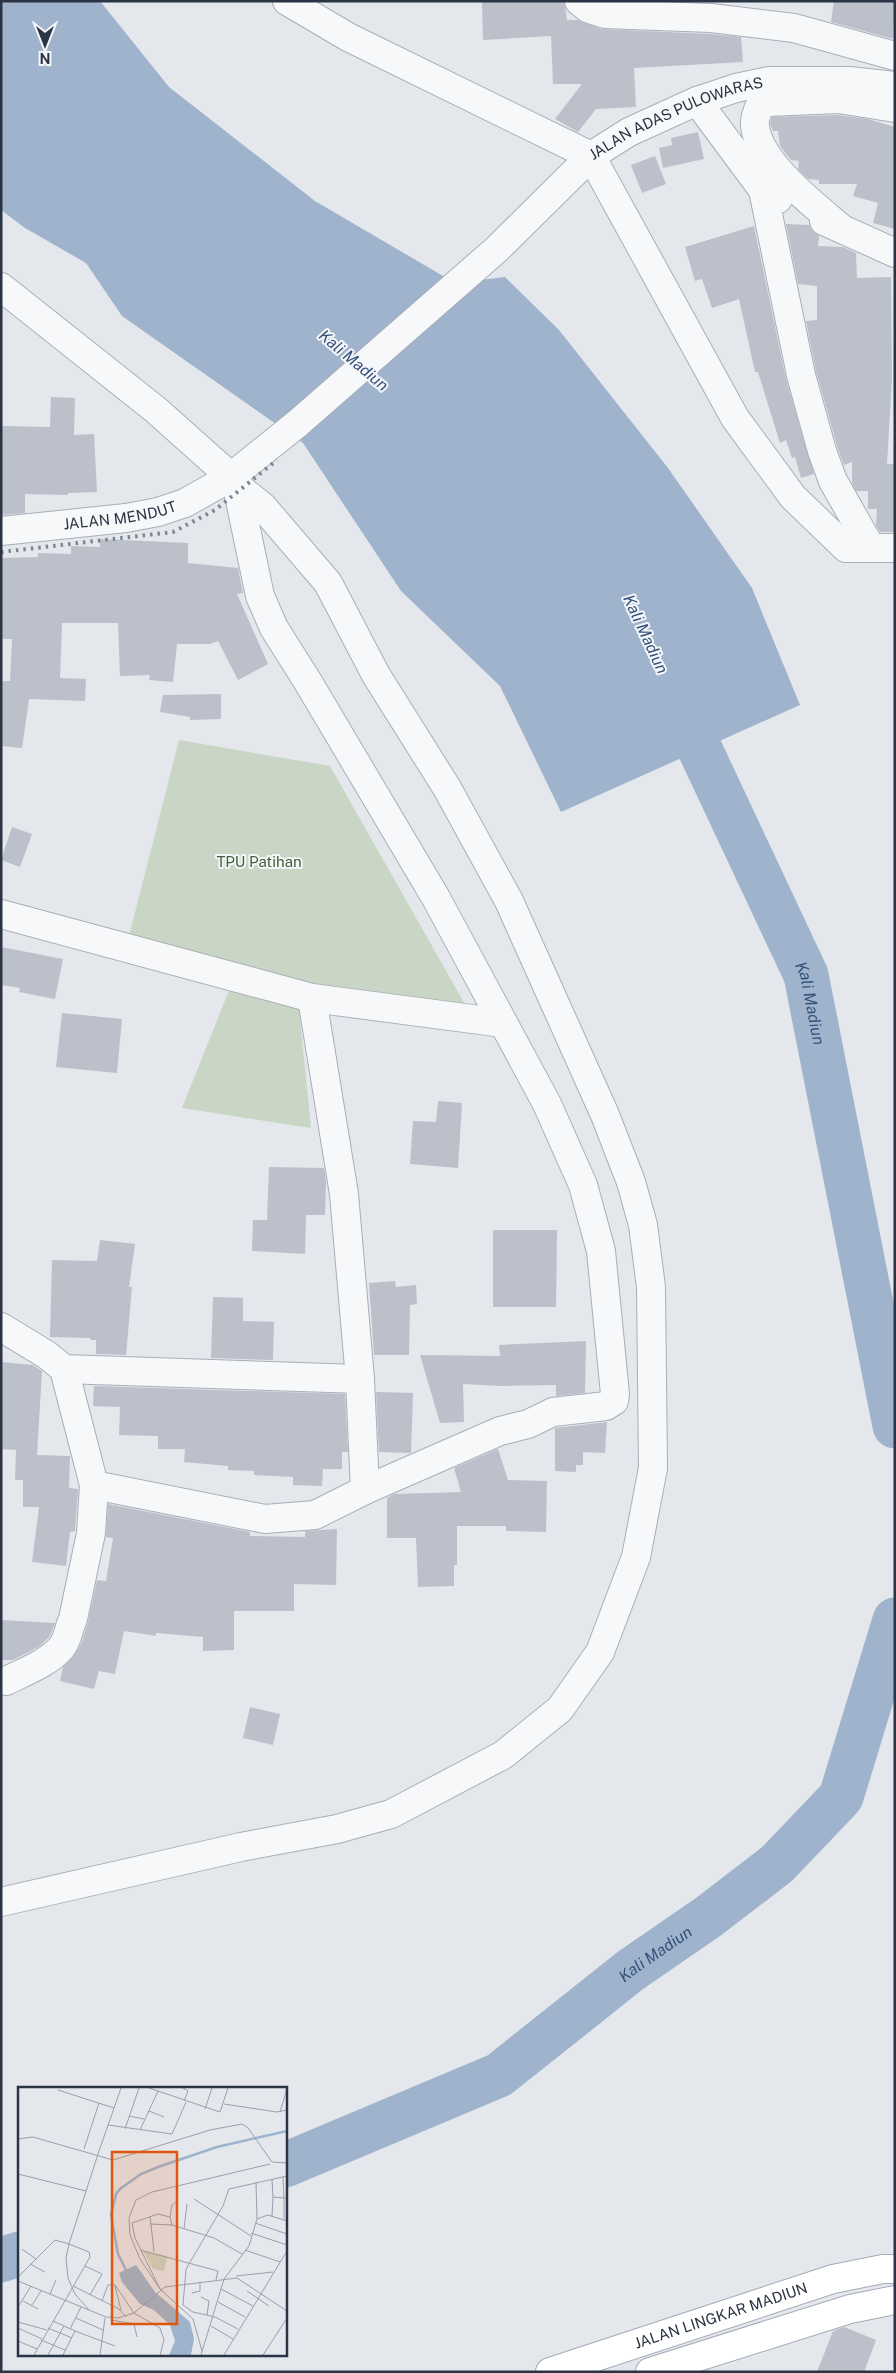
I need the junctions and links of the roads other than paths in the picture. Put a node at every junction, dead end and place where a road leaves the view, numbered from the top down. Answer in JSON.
{"nodes":[{"id":1,"x":287,"y":1,"type":"edge"},
{"id":2,"x":579,"y":1,"type":"edge"},
{"id":3,"x":895,"y":56,"type":"edge"},
{"id":4,"x":895,"y":86,"type":"edge"},
{"id":5,"x":697,"y":101,"type":"junction"},
{"id":6,"x":895,"y":108,"type":"edge"},
{"id":7,"x":591,"y":156,"type":"junction"},
{"id":8,"x":763,"y":190,"type":"junction"},
{"id":9,"x":841,"y":228,"type":"junction"},
{"id":10,"x":895,"y":253,"type":"edge"},
{"id":11,"x":1,"y":287,"type":"edge"},
{"id":12,"x":416,"y":318,"type":"joint"},
{"id":13,"x":234,"y":482,"type":"junction"},
{"id":14,"x":1,"y":531,"type":"edge"},
{"id":15,"x":883,"y":548,"type":"edge"},
{"id":16,"x":1,"y":914,"type":"edge"},
{"id":17,"x":312,"y":998,"type":"junction"},
{"id":18,"x":503,"y":1024,"type":"junction"},
{"id":19,"x":1,"y":1327,"type":"edge"},
{"id":20,"x":64,"y":1369,"type":"junction"},
{"id":21,"x":360,"y":1379,"type":"junction"},
{"id":22,"x":94,"y":1485,"type":"junction"},
{"id":23,"x":365,"y":1490,"type":"junction"},
{"id":24,"x":6,"y":1680,"type":"dead end"},
{"id":25,"x":1,"y":1902,"type":"edge"},
{"id":26,"x":895,"y":2269,"type":"edge"},
{"id":27,"x":895,"y":2300,"type":"edge"},
{"id":28,"x":550,"y":2372,"type":"edge"},
{"id":29,"x":650,"y":2372,"type":"edge"}],
"edges":[{"from":1,"to":7,"type":"street"},
{"from":2,"to":3,"type":"street"},
{"from":4,"to":5,"type":"street","name":"JALAN ADAS PULOWARAS"},
{"from":5,"to":7,"type":"street","name":"JALAN ADAS PULOWARAS"},
{"from":5,"to":8,"type":"street"},
{"from":6,"to":9,"type":"street"},
{"from":7,"to":12,"type":"street","name":"JALAN ADAS PULOWARAS"},
{"from":7,"to":15,"type":"street"},
{"from":8,"to":9,"type":"street"},
{"from":8,"to":15,"type":"street"},
{"from":9,"to":10,"type":"street"},
{"from":11,"to":13,"type":"street"},
{"from":12,"to":13,"type":"street","name":"JALAN MENDUT"},
{"from":13,"to":14,"type":"street","name":"JALAN MENDUT"},
{"from":13,"to":18,"type":"street"},
{"from":13,"to":25,"type":"street"},
{"from":16,"to":17,"type":"street"},
{"from":17,"to":18,"type":"street"},
{"from":17,"to":21,"type":"street"},
{"from":18,"to":23,"type":"street"},
{"from":19,"to":20,"type":"street"},
{"from":20,"to":21,"type":"street"},
{"from":20,"to":22,"type":"street"},
{"from":21,"to":23,"type":"street"},
{"from":22,"to":23,"type":"street"},
{"from":22,"to":24,"type":"street"},
{"from":26,"to":28,"type":"main road","name":"JALAN LINGKAR MADIUN"},
{"from":27,"to":29,"type":"main road","name":"JALAN LINGKAR MADIUN"}]}
